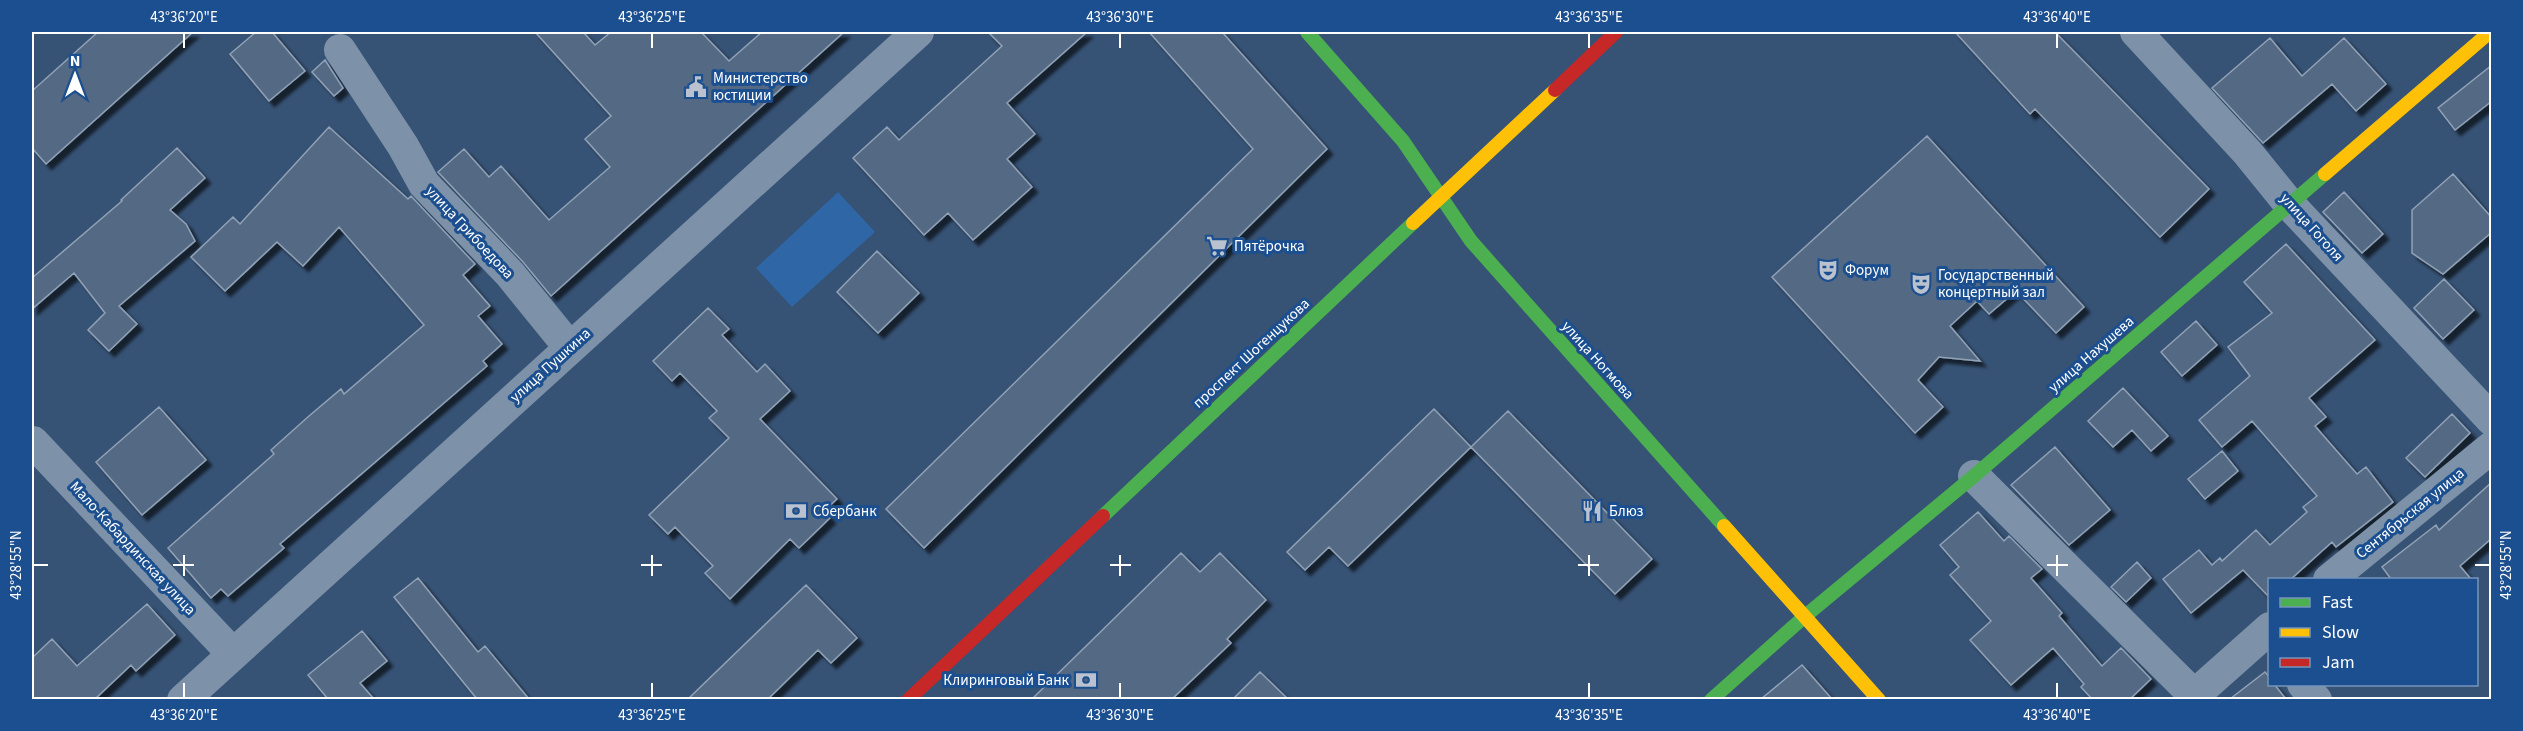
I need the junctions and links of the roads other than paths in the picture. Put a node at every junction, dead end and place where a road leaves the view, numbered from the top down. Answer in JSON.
{"nodes":[{"id":1,"x":918,"y":32,"type":"edge"},
{"id":2,"x":1307,"y":32,"type":"edge"},
{"id":3,"x":1616,"y":32,"type":"edge"},
{"id":4,"x":2136,"y":32,"type":"edge"},
{"id":5,"x":2490,"y":32,"type":"edge"},
{"id":6,"x":339,"y":50,"type":"dead end"},
{"id":7,"x":1441,"y":197,"type":"junction"},
{"id":8,"x":2290,"y":205,"type":"junction"},
{"id":9,"x":570,"y":348,"type":"junction"},
{"id":10,"x":2492,"y":420,"type":"edge"},
{"id":11,"x":33,"y":442,"type":"dead end"},
{"id":12,"x":2492,"y":447,"type":"edge"},
{"id":13,"x":1974,"y":476,"type":"junction"},
{"id":14,"x":2330,"y":578,"type":"edge"},
{"id":15,"x":1804,"y":617,"type":"junction"},
{"id":16,"x":2266,"y":637,"type":"edge"},
{"id":17,"x":233,"y":654,"type":"junction"},
{"id":18,"x":2305,"y":686,"type":"edge"},
{"id":19,"x":2191,"y":697,"type":"edge"},
{"id":20,"x":183,"y":699,"type":"edge"},
{"id":21,"x":909,"y":699,"type":"edge"},
{"id":22,"x":1711,"y":699,"type":"edge"},
{"id":23,"x":1879,"y":699,"type":"edge"},
{"id":24,"x":2316,"y":699,"type":"edge"}],
"edges":[{"from":1,"to":9,"type":"street","name":"улица Пушкина"},
{"from":2,"to":7,"type":"street","name":"улица Ногмова"},
{"from":3,"to":7,"type":"street","name":"проспект Шогенцукова"},
{"from":4,"to":8,"type":"street","name":"улица Гоголя"},
{"from":5,"to":8,"type":"street","name":"улица Нахушева"},
{"from":6,"to":9,"type":"street","name":"улица Грибоедова"},
{"from":7,"to":15,"type":"street","name":"улица Ногмова"},
{"from":7,"to":21,"type":"street","name":"проспект Шогенцукова"},
{"from":8,"to":10,"type":"street","name":"улица Гоголя"},
{"from":8,"to":13,"type":"street","name":"улица Нахушева"},
{"from":9,"to":17,"type":"street","name":"улица Пушкина"},
{"from":11,"to":17,"type":"street","name":"Мало-Кабардинская улица"},
{"from":12,"to":14,"type":"street","name":"Сентябрьская улица"},
{"from":13,"to":15,"type":"street","name":"улица Нахушева"},
{"from":13,"to":19,"type":"street"},
{"from":15,"to":22,"type":"street","name":"улица Нахушева"},
{"from":15,"to":23,"type":"street","name":"улица Ногмова"},
{"from":16,"to":19,"type":"street"},
{"from":17,"to":20,"type":"street","name":"улица Пушкина"},
{"from":18,"to":24,"type":"street"}]}
